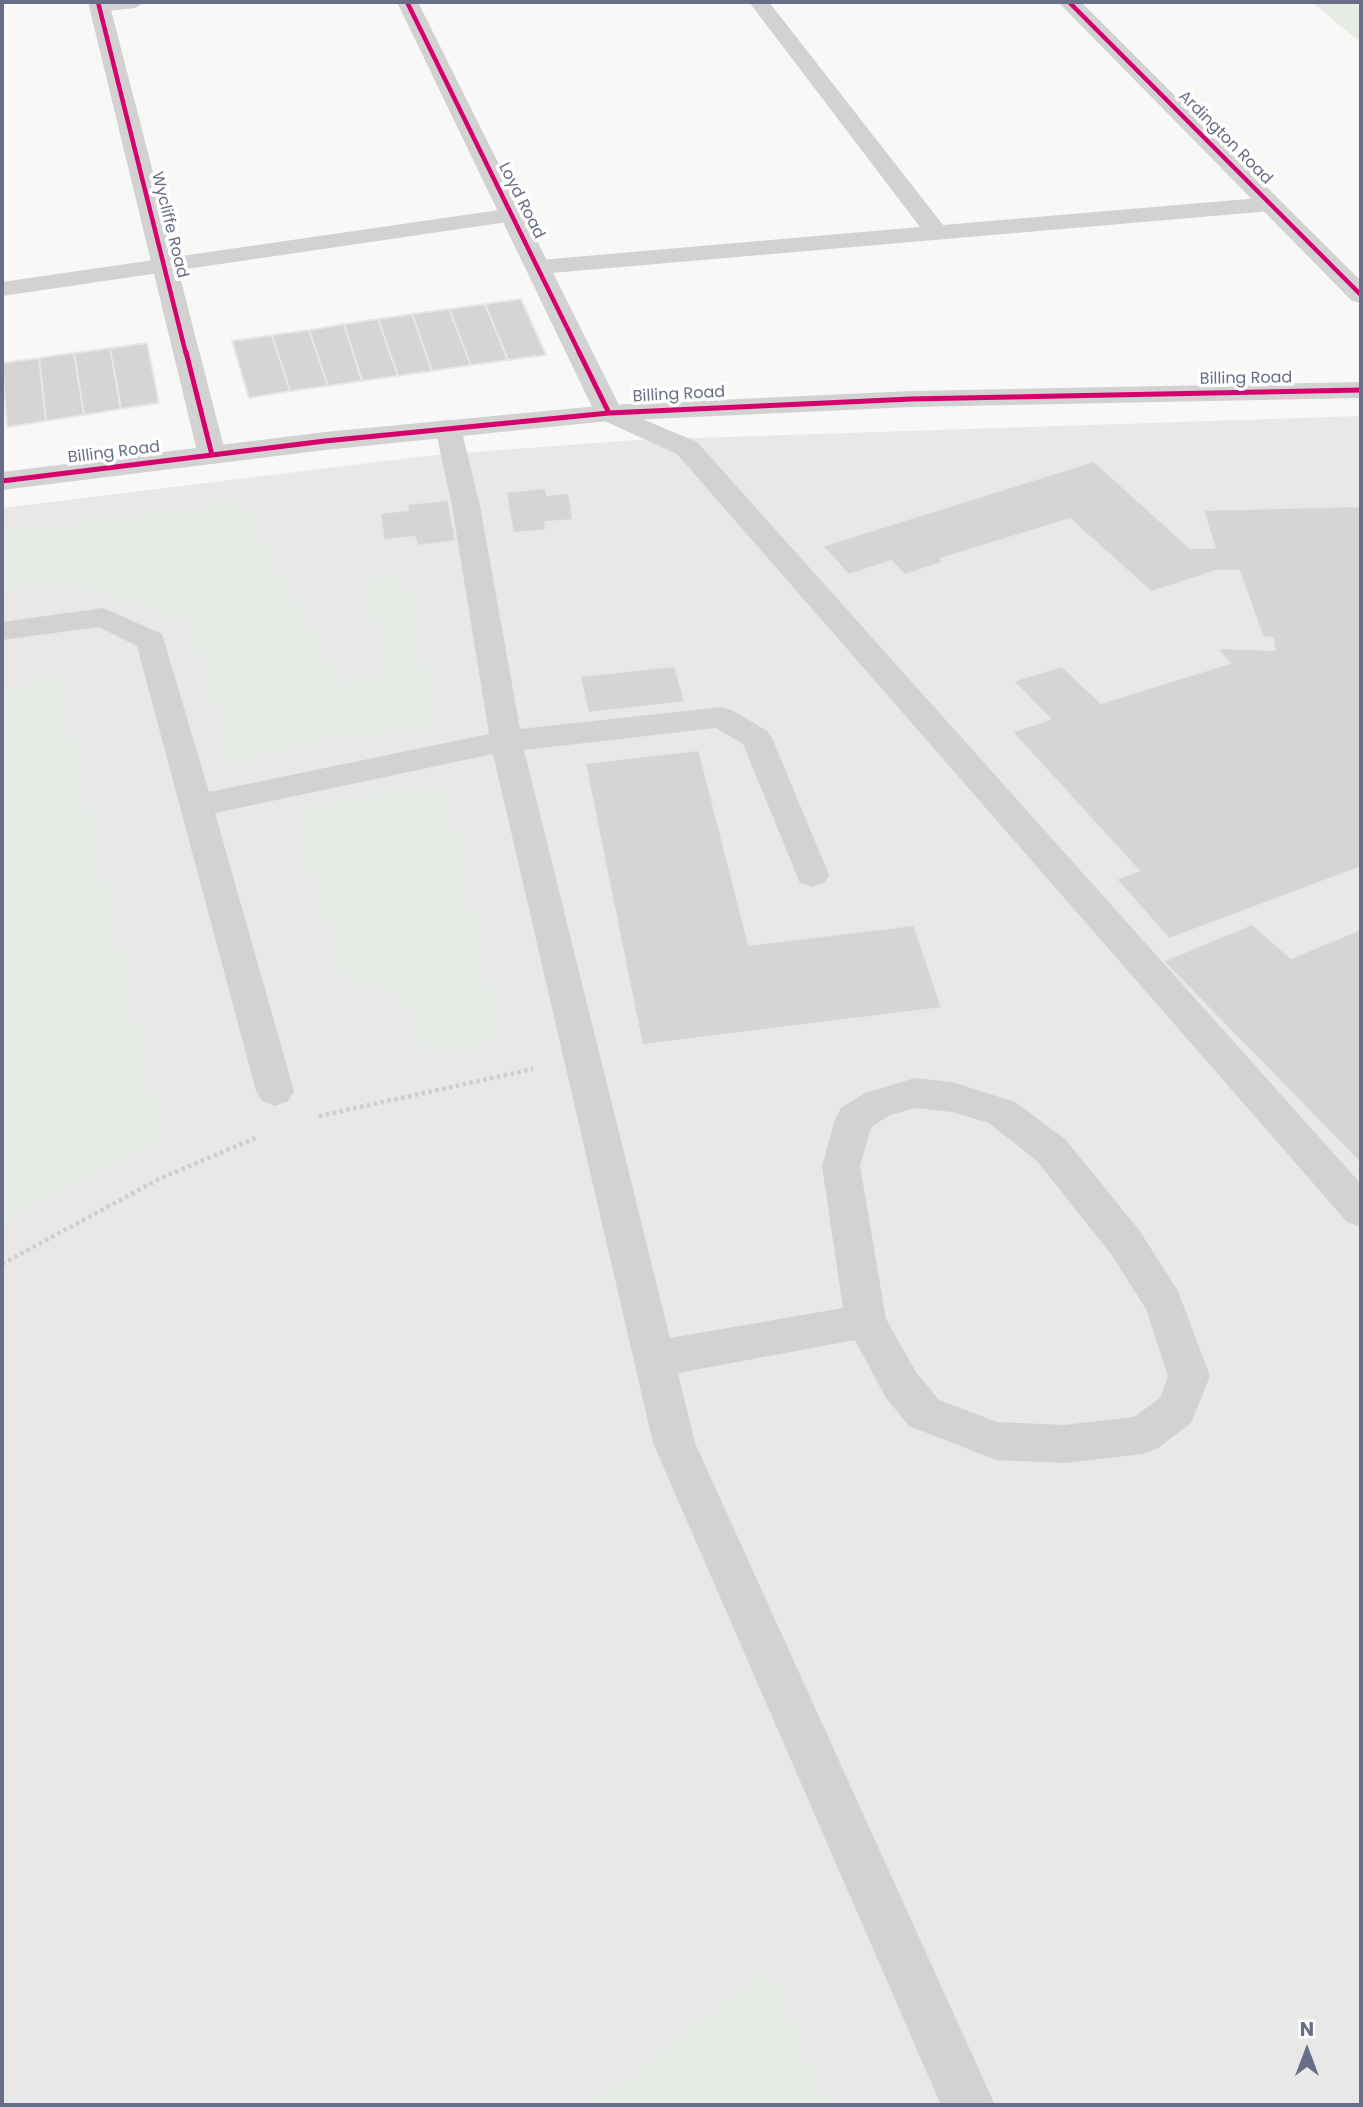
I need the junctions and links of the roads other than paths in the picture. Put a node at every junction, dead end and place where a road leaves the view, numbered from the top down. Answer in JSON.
{"nodes":[{"id":1,"x":135,"y":2,"type":"edge"},
{"id":2,"x":407,"y":2,"type":"edge"},
{"id":3,"x":759,"y":2,"type":"edge"},
{"id":4,"x":1069,"y":2,"type":"edge"},
{"id":5,"x":98,"y":4,"type":"edge"},
{"id":6,"x":1271,"y":204,"type":"junction"},
{"id":7,"x":513,"y":215,"type":"junction"},
{"id":8,"x":937,"y":233,"type":"junction"},
{"id":9,"x":165,"y":265,"type":"junction"},
{"id":10,"x":540,"y":267,"type":"junction"},
{"id":11,"x":2,"y":289,"type":"edge"},
{"id":12,"x":1361,"y":295,"type":"edge"},
{"id":13,"x":1361,"y":390,"type":"edge"},
{"id":14,"x":609,"y":413,"type":"junction"},
{"id":15,"x":448,"y":428,"type":"junction"},
{"id":16,"x":212,"y":455,"type":"junction"},
{"id":17,"x":2,"y":481,"type":"edge"},
{"id":18,"x":2,"y":631,"type":"edge"},
{"id":19,"x":506,"y":741,"type":"junction"},
{"id":20,"x":196,"y":806,"type":"junction"},
{"id":21,"x":812,"y":874,"type":"dead end"},
{"id":22,"x":275,"y":1091,"type":"dead end"},
{"id":23,"x":1361,"y":1210,"type":"edge"},
{"id":24,"x":866,"y":1321,"type":"junction"},
{"id":25,"x":654,"y":1359,"type":"junction"},
{"id":26,"x":968,"y":2105,"type":"edge"}],
"edges":[{"from":1,"to":5,"type":"lane"},
{"from":2,"to":7,"type":"street","name":"Loyd Road"},
{"from":3,"to":8,"type":"lane"},
{"from":4,"to":6,"type":"street","name":"Ardington Road"},
{"from":5,"to":9,"type":"street","name":"Wycliffe Road"},
{"from":6,"to":8,"type":"lane"},
{"from":6,"to":12,"type":"street","name":"Ardington Road"},
{"from":7,"to":9,"type":"lane"},
{"from":7,"to":10,"type":"street","name":"Loyd Road"},
{"from":8,"to":10,"type":"lane"},
{"from":9,"to":11,"type":"lane"},
{"from":9,"to":16,"type":"street","name":"Wycliffe Road"},
{"from":10,"to":14,"type":"street","name":"Loyd Road"},
{"from":13,"to":14,"type":"street","name":"Billing Road"},
{"from":14,"to":15,"type":"street","name":"Billing Road"},
{"from":14,"to":23,"type":"lane"},
{"from":15,"to":16,"type":"street","name":"Billing Road"},
{"from":15,"to":19,"type":"lane"},
{"from":16,"to":17,"type":"street","name":"Billing Road"},
{"from":18,"to":20,"type":"lane"},
{"from":19,"to":20,"type":"lane"},
{"from":19,"to":21,"type":"lane"},
{"from":19,"to":25,"type":"lane"},
{"from":20,"to":22,"type":"lane"},
{"from":24,"to":24,"type":"lane"},
{"from":24,"to":25,"type":"lane"},
{"from":25,"to":26,"type":"lane"}]}
